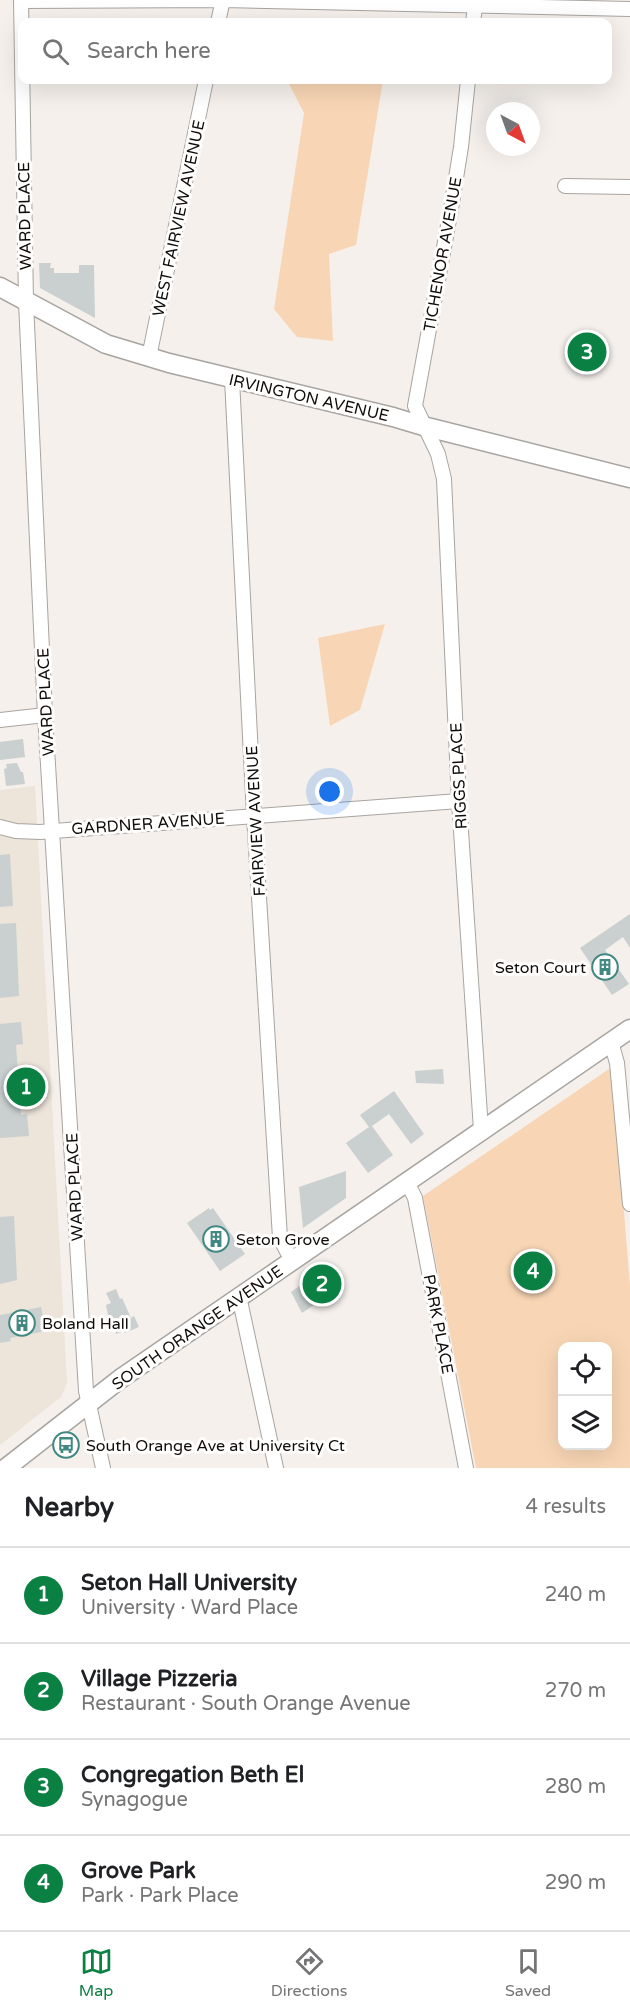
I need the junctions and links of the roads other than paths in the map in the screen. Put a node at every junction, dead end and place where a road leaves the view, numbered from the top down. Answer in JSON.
{"nodes":[{"id":1,"x":21,"y":0,"type":"edge"},
{"id":2,"x":151,"y":0,"type":"edge"},
{"id":3,"x":223,"y":0,"type":"edge"},
{"id":4,"x":476,"y":2,"type":"edge"},
{"id":5,"x":630,"y":9,"type":"edge"},
{"id":6,"x":21,"y":18,"type":"edge"},
{"id":7,"x":219,"y":18,"type":"edge"},
{"id":8,"x":474,"y":18,"type":"edge"},
{"id":9,"x":22,"y":84,"type":"edge"},
{"id":10,"x":205,"y":84,"type":"edge"},
{"id":11,"x":468,"y":84,"type":"edge"},
{"id":12,"x":566,"y":186,"type":"dead end"},
{"id":13,"x":630,"y":187,"type":"edge"},
{"id":14,"x":0,"y":287,"type":"edge"},
{"id":15,"x":26,"y":302,"type":"junction"},
{"id":16,"x":149,"y":357,"type":"junction"},
{"id":17,"x":232,"y":378,"type":"junction"},
{"id":18,"x":423,"y":426,"type":"junction"},
{"id":19,"x":630,"y":478,"type":"edge"},
{"id":20,"x":45,"y":715,"type":"junction"},
{"id":21,"x":0,"y":720,"type":"edge"},
{"id":22,"x":459,"y":801,"type":"junction"},
{"id":23,"x":254,"y":816,"type":"junction"},
{"id":24,"x":0,"y":827,"type":"edge"},
{"id":25,"x":52,"y":830,"type":"junction"},
{"id":26,"x":630,"y":1029,"type":"edge"},
{"id":27,"x":611,"y":1042,"type":"junction"},
{"id":28,"x":481,"y":1130,"type":"junction"},
{"id":29,"x":407,"y":1182,"type":"junction"},
{"id":30,"x":630,"y":1204,"type":"edge"},
{"id":31,"x":292,"y":1261,"type":"junction"},
{"id":32,"x":239,"y":1296,"type":"junction"},
{"id":33,"x":89,"y":1403,"type":"junction"},
{"id":34,"x":6,"y":1468,"type":"edge"},
{"id":35,"x":103,"y":1468,"type":"edge"},
{"id":36,"x":276,"y":1468,"type":"edge"},
{"id":37,"x":466,"y":1468,"type":"edge"}],
"edges":[{"from":1,"to":2,"type":"street"},
{"from":1,"to":6,"type":"street","name":"WARD PLACE"},
{"from":2,"to":3,"type":"street"},
{"from":3,"to":4,"type":"street"},
{"from":3,"to":7,"type":"street"},
{"from":4,"to":5,"type":"street"},
{"from":4,"to":8,"type":"street"},
{"from":9,"to":15,"type":"street","name":"WARD PLACE"},
{"from":10,"to":16,"type":"street","name":"WEST FAIRVIEW AVENUE"},
{"from":11,"to":18,"type":"street","name":"TICHENOR AVENUE"},
{"from":12,"to":13,"type":"street"},
{"from":14,"to":15,"type":"main road","name":"IRVINGTON AVENUE"},
{"from":15,"to":16,"type":"main road","name":"IRVINGTON AVENUE"},
{"from":15,"to":20,"type":"street","name":"WARD PLACE"},
{"from":16,"to":17,"type":"main road","name":"IRVINGTON AVENUE"},
{"from":17,"to":18,"type":"main road","name":"IRVINGTON AVENUE"},
{"from":17,"to":23,"type":"street","name":"FAIRVIEW AVENUE"},
{"from":18,"to":19,"type":"main road","name":"IRVINGTON AVENUE"},
{"from":18,"to":22,"type":"street","name":"RIGGS PLACE"},
{"from":20,"to":21,"type":"street"},
{"from":20,"to":25,"type":"street","name":"WARD PLACE"},
{"from":22,"to":23,"type":"street","name":"GARDNER AVENUE"},
{"from":22,"to":28,"type":"street","name":"RIGGS PLACE"},
{"from":23,"to":25,"type":"street","name":"GARDNER AVENUE"},
{"from":23,"to":31,"type":"street","name":"FAIRVIEW AVENUE"},
{"from":24,"to":25,"type":"street","name":"GARDNER AVENUE"},
{"from":25,"to":33,"type":"street","name":"WARD PLACE"},
{"from":26,"to":27,"type":"main road","name":"SOUTH ORANGE AVENUE"},
{"from":27,"to":28,"type":"main road","name":"SOUTH ORANGE AVENUE"},
{"from":27,"to":30,"type":"street"},
{"from":28,"to":29,"type":"main road","name":"SOUTH ORANGE AVENUE"},
{"from":29,"to":31,"type":"main road","name":"SOUTH ORANGE AVENUE"},
{"from":29,"to":37,"type":"street","name":"PARK PLACE"},
{"from":31,"to":32,"type":"main road","name":"SOUTH ORANGE AVENUE"},
{"from":32,"to":33,"type":"main road","name":"SOUTH ORANGE AVENUE"},
{"from":32,"to":36,"type":"street"},
{"from":33,"to":34,"type":"main road","name":"SOUTH ORANGE AVENUE"},
{"from":33,"to":35,"type":"street","name":"WARD PLACE"}]}
